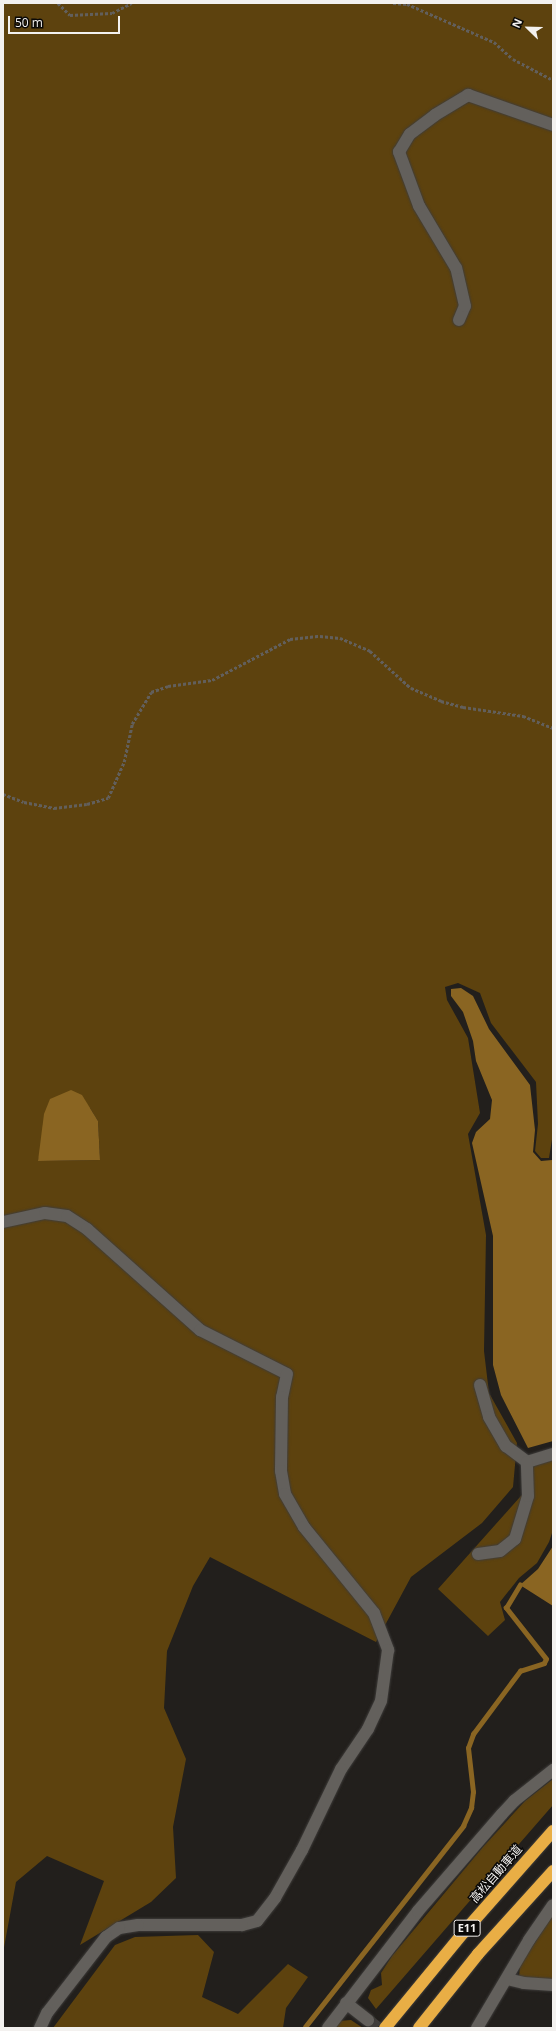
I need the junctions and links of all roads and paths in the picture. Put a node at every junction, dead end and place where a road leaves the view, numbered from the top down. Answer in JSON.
{"nodes":[{"id":1,"x":58,"y":3,"type":"edge"},
{"id":2,"x":132,"y":3,"type":"edge"},
{"id":3,"x":393,"y":3,"type":"edge"},
{"id":4,"x":553,"y":80,"type":"edge"},
{"id":5,"x":553,"y":124,"type":"edge"},
{"id":6,"x":459,"y":320,"type":"dead end"},
{"id":7,"x":553,"y":728,"type":"edge"},
{"id":8,"x":3,"y":794,"type":"edge"},
{"id":9,"x":3,"y":1222,"type":"edge"},
{"id":10,"x":480,"y":1385,"type":"dead end"},
{"id":11,"x":553,"y":1454,"type":"edge"},
{"id":12,"x":527,"y":1462,"type":"junction"},
{"id":13,"x":478,"y":1554,"type":"dead end"},
{"id":14,"x":553,"y":1770,"type":"edge"},
{"id":15,"x":553,"y":1831,"type":"edge"},
{"id":16,"x":553,"y":1871,"type":"edge"},
{"id":17,"x":553,"y":1905,"type":"edge"},
{"id":18,"x":506,"y":1979,"type":"junction"},
{"id":19,"x":553,"y":1985,"type":"edge"},
{"id":20,"x":346,"y":2003,"type":"junction"},
{"id":21,"x":368,"y":2020,"type":"tunnel mouth"},
{"id":22,"x":40,"y":2028,"type":"edge"},
{"id":23,"x":328,"y":2028,"type":"edge"},
{"id":24,"x":385,"y":2028,"type":"edge"},
{"id":25,"x":419,"y":2028,"type":"edge"},
{"id":26,"x":477,"y":2028,"type":"edge"}],
"edges":[{"from":1,"to":2,"type":"path"},
{"from":3,"to":4,"type":"path"},
{"from":5,"to":6,"type":"street"},
{"from":7,"to":8,"type":"path"},
{"from":9,"to":22,"type":"street"},
{"from":10,"to":12,"type":"street"},
{"from":11,"to":12,"type":"street"},
{"from":12,"to":13,"type":"street"},
{"from":14,"to":20,"type":"street"},
{"from":15,"to":24,"type":"highway","name":"高松自動車道","number":"E11"},
{"from":16,"to":25,"type":"highway","number":"E11"},
{"from":17,"to":18,"type":"street"},
{"from":18,"to":19,"type":"street"},
{"from":18,"to":26,"type":"street"},
{"from":20,"to":21,"type":"street"},
{"from":20,"to":23,"type":"street"}]}
